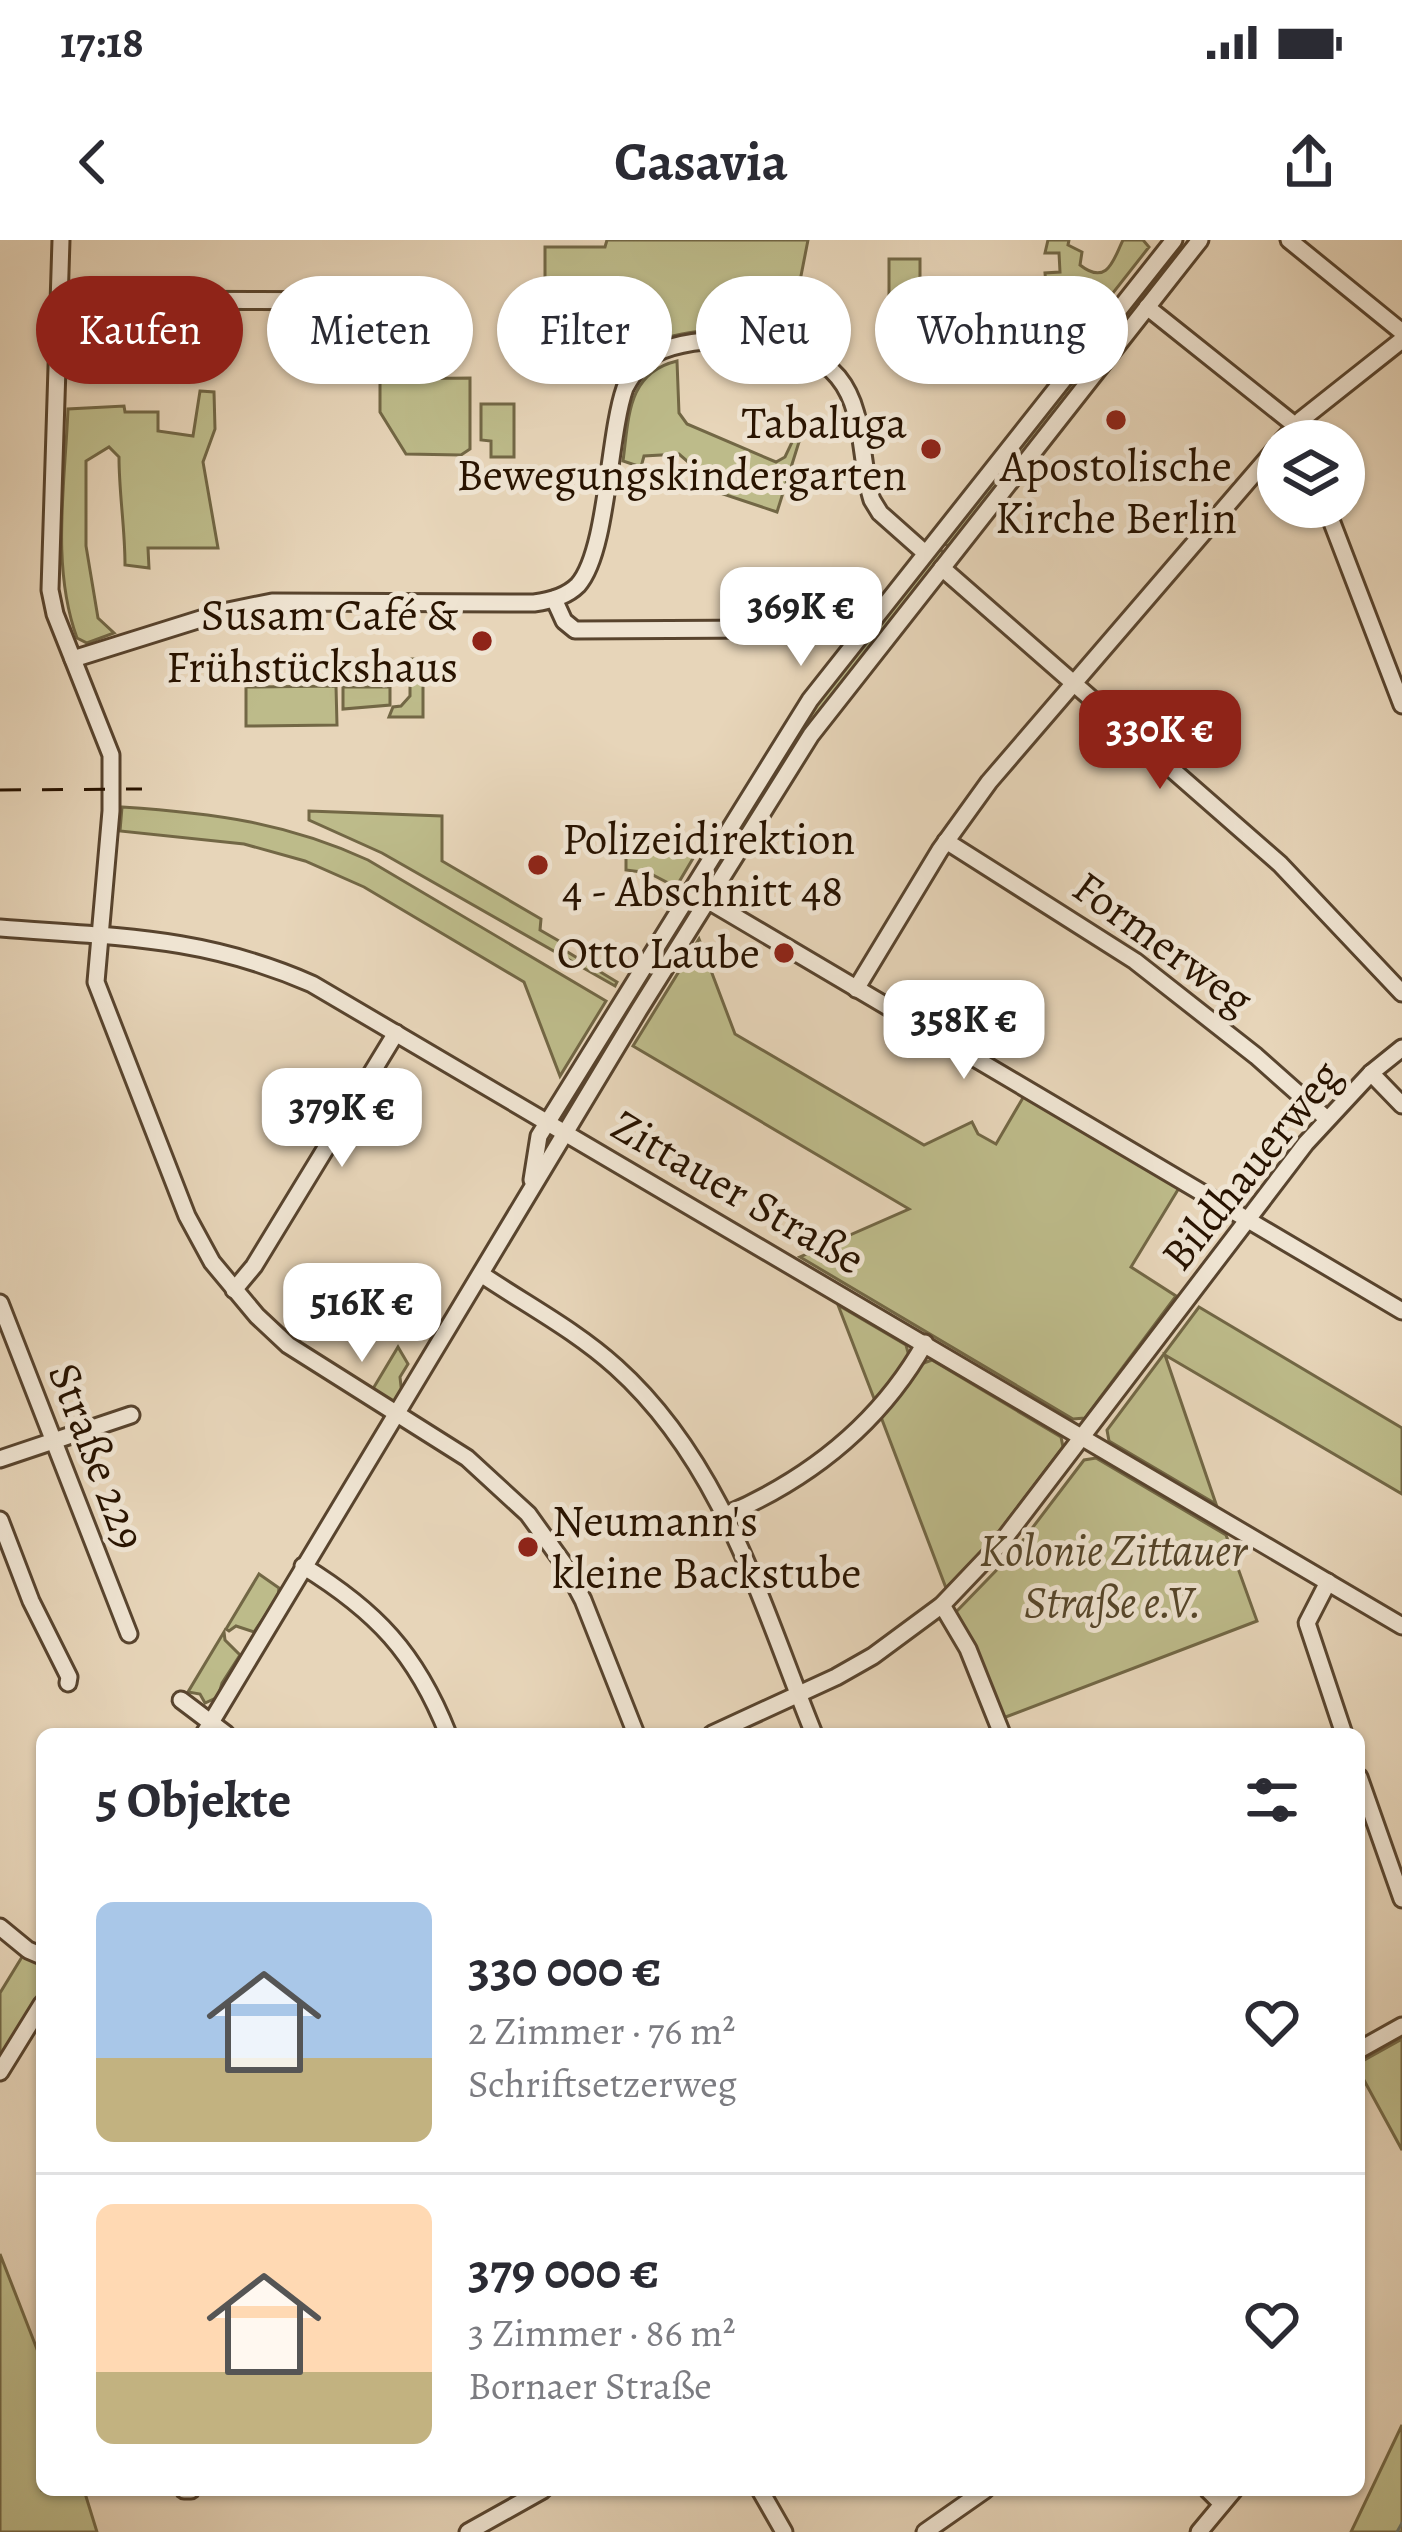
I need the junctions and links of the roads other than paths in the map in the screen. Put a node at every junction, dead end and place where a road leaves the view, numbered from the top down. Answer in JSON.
{"nodes":[{"id":1,"x":61,"y":240,"type":"edge"},
{"id":2,"x":1174,"y":240,"type":"edge"},
{"id":3,"x":1200,"y":240,"type":"edge"},
{"id":4,"x":1289,"y":240,"type":"edge"},
{"id":5,"x":60,"y":276,"type":"edge"},
{"id":6,"x":1147,"y":307,"type":"junction"},
{"id":7,"x":1402,"y":336,"type":"edge"},
{"id":8,"x":56,"y":384,"type":"edge"},
{"id":9,"x":1281,"y":420,"type":"edge"},
{"id":10,"x":1313,"y":420,"type":"edge"},
{"id":11,"x":1257,"y":469,"type":"edge"},
{"id":12,"x":1334,"y":528,"type":"edge"},
{"id":13,"x":924,"y":552,"type":"junction"},
{"id":14,"x":942,"y":568,"type":"junction"},
{"id":15,"x":554,"y":599,"type":"junction"},
{"id":16,"x":778,"y":629,"type":"dead end"},
{"id":17,"x":73,"y":659,"type":"junction"},
{"id":18,"x":1072,"y":682,"type":"junction"},
{"id":19,"x":1402,"y":705,"type":"edge"},
{"id":20,"x":946,"y":841,"type":"junction"},
{"id":21,"x":689,"y":889,"type":"junction"},
{"id":22,"x":707,"y":900,"type":"junction"},
{"id":23,"x":0,"y":928,"type":"edge"},
{"id":24,"x":100,"y":936,"type":"junction"},
{"id":25,"x":856,"y":988,"type":"junction"},
{"id":26,"x":1402,"y":993,"type":"edge"},
{"id":27,"x":397,"y":1033,"type":"junction"},
{"id":28,"x":1402,"y":1048,"type":"edge"},
{"id":29,"x":1371,"y":1072,"type":"junction"},
{"id":30,"x":1402,"y":1105,"type":"edge"},
{"id":31,"x":1327,"y":1119,"type":"junction"},
{"id":32,"x":548,"y":1122,"type":"junction"},
{"id":33,"x":565,"y":1132,"type":"junction"},
{"id":34,"x":529,"y":1195,"type":"junction"},
{"id":35,"x":1249,"y":1220,"type":"junction"},
{"id":36,"x":481,"y":1274,"type":"junction"},
{"id":37,"x":234,"y":1290,"type":"junction"},
{"id":38,"x":0,"y":1303,"type":"edge"},
{"id":39,"x":1402,"y":1311,"type":"edge"},
{"id":40,"x":925,"y":1343,"type":"junction"},
{"id":41,"x":130,"y":1415,"type":"dead end"},
{"id":42,"x":395,"y":1415,"type":"junction"},
{"id":43,"x":1084,"y":1437,"type":"junction"},
{"id":44,"x":54,"y":1440,"type":"junction"},
{"id":45,"x":0,"y":1459,"type":"edge"},
{"id":46,"x":726,"y":1515,"type":"junction"},
{"id":47,"x":0,"y":1520,"type":"edge"},
{"id":48,"x":303,"y":1566,"type":"junction"},
{"id":49,"x":1328,"y":1582,"type":"junction"},
{"id":50,"x":942,"y":1605,"type":"junction"},
{"id":51,"x":1402,"y":1626,"type":"edge"},
{"id":52,"x":129,"y":1634,"type":"dead end"},
{"id":53,"x":68,"y":1683,"type":"dead end"},
{"id":54,"x":799,"y":1696,"type":"junction"},
{"id":55,"x":181,"y":1700,"type":"dead end"},
{"id":56,"x":207,"y":1727,"type":"edge"},
{"id":57,"x":445,"y":1728,"type":"edge"},
{"id":58,"x":634,"y":1728,"type":"edge"},
{"id":59,"x":726,"y":1728,"type":"edge"},
{"id":60,"x":812,"y":1728,"type":"edge"},
{"id":61,"x":1000,"y":1728,"type":"edge"},
{"id":62,"x":1342,"y":1728,"type":"edge"},
{"id":63,"x":1365,"y":1794,"type":"edge"},
{"id":64,"x":1402,"y":1899,"type":"edge"},
{"id":65,"x":0,"y":1927,"type":"edge"},
{"id":66,"x":36,"y":1953,"type":"edge"},
{"id":67,"x":36,"y":2014,"type":"edge"},
{"id":68,"x":1402,"y":2026,"type":"edge"},
{"id":69,"x":1365,"y":2047,"type":"edge"},
{"id":70,"x":0,"y":2072,"type":"edge"},
{"id":71,"x":532,"y":2496,"type":"edge"},
{"id":72,"x":763,"y":2496,"type":"edge"},
{"id":73,"x":976,"y":2496,"type":"edge"},
{"id":74,"x":1214,"y":2496,"type":"edge"},
{"id":75,"x":1229,"y":2496,"type":"edge"},
{"id":76,"x":1222,"y":2504,"type":"junction"},
{"id":77,"x":471,"y":2531,"type":"edge"},
{"id":78,"x":784,"y":2532,"type":"edge"},
{"id":79,"x":925,"y":2532,"type":"edge"},
{"id":80,"x":1198,"y":2532,"type":"edge"}],
"edges":[{"from":1,"to":5,"type":"street"},
{"from":2,"to":13,"type":"street"},
{"from":3,"to":6,"type":"street"},
{"from":4,"to":7,"type":"street"},
{"from":6,"to":9,"type":"street"},
{"from":6,"to":14,"type":"street"},
{"from":7,"to":10,"type":"street"},
{"from":8,"to":17,"type":"street"},
{"from":11,"to":18,"type":"street"},
{"from":12,"to":19,"type":"street"},
{"from":13,"to":15,"type":"street"},
{"from":13,"to":21,"type":"street"},
{"from":14,"to":18,"type":"street"},
{"from":14,"to":22,"type":"street"},
{"from":15,"to":16,"type":"street"},
{"from":15,"to":17,"type":"street"},
{"from":17,"to":24,"type":"street"},
{"from":18,"to":20,"type":"street"},
{"from":18,"to":26,"type":"street"},
{"from":20,"to":25,"type":"street"},
{"from":20,"to":31,"type":"street","name":"Formerweg"},
{"from":21,"to":22,"type":"street"},
{"from":21,"to":32,"type":"street"},
{"from":22,"to":25,"type":"street"},
{"from":22,"to":33,"type":"street"},
{"from":23,"to":24,"type":"street","name":"Zittauer Straße"},
{"from":24,"to":27,"type":"street","name":"Zittauer Straße"},
{"from":24,"to":37,"type":"street"},
{"from":25,"to":35,"type":"street"},
{"from":27,"to":32,"type":"street","name":"Zittauer Straße"},
{"from":27,"to":37,"type":"street"},
{"from":28,"to":29,"type":"street","name":"Bildhauerweg"},
{"from":29,"to":30,"type":"street"},
{"from":29,"to":31,"type":"street","name":"Bildhauerweg"},
{"from":31,"to":35,"type":"street","name":"Bildhauerweg"},
{"from":32,"to":33,"type":"street","name":"Zittauer Straße"},
{"from":32,"to":34,"type":"street"},
{"from":33,"to":34,"type":"street"},
{"from":33,"to":40,"type":"street","name":"Zittauer Straße"},
{"from":34,"to":36,"type":"street"},
{"from":35,"to":39,"type":"street"},
{"from":35,"to":43,"type":"street","name":"Bildhauerweg"},
{"from":36,"to":42,"type":"street"},
{"from":36,"to":46,"type":"street"},
{"from":37,"to":42,"type":"street"},
{"from":38,"to":44,"type":"street","name":"Straße 229"},
{"from":40,"to":43,"type":"street","name":"Zittauer Straße"},
{"from":40,"to":46,"type":"street"},
{"from":41,"to":44,"type":"street"},
{"from":42,"to":48,"type":"street"},
{"from":42,"to":58,"type":"street"},
{"from":43,"to":49,"type":"street","name":"Zittauer Straße"},
{"from":43,"to":50,"type":"street","name":"Bildhauerweg"},
{"from":44,"to":45,"type":"street"},
{"from":44,"to":52,"type":"street","name":"Straße 229"},
{"from":46,"to":54,"type":"street"},
{"from":47,"to":53,"type":"street"},
{"from":48,"to":56,"type":"street"},
{"from":48,"to":57,"type":"street"},
{"from":49,"to":51,"type":"street","name":"Zittauer Straße"},
{"from":49,"to":62,"type":"street"},
{"from":50,"to":54,"type":"street","name":"Bildhauerweg"},
{"from":50,"to":61,"type":"street"},
{"from":54,"to":59,"type":"street","name":"Bildhauerweg"},
{"from":54,"to":60,"type":"street"},
{"from":55,"to":56,"type":"street"},
{"from":63,"to":64,"type":"street"},
{"from":65,"to":66,"type":"street"},
{"from":67,"to":70,"type":"street"},
{"from":68,"to":69,"type":"street"},
{"from":71,"to":77,"type":"street"},
{"from":72,"to":78,"type":"street"},
{"from":73,"to":79,"type":"street"},
{"from":74,"to":76,"type":"street"},
{"from":75,"to":76,"type":"street"},
{"from":76,"to":80,"type":"street"}]}
